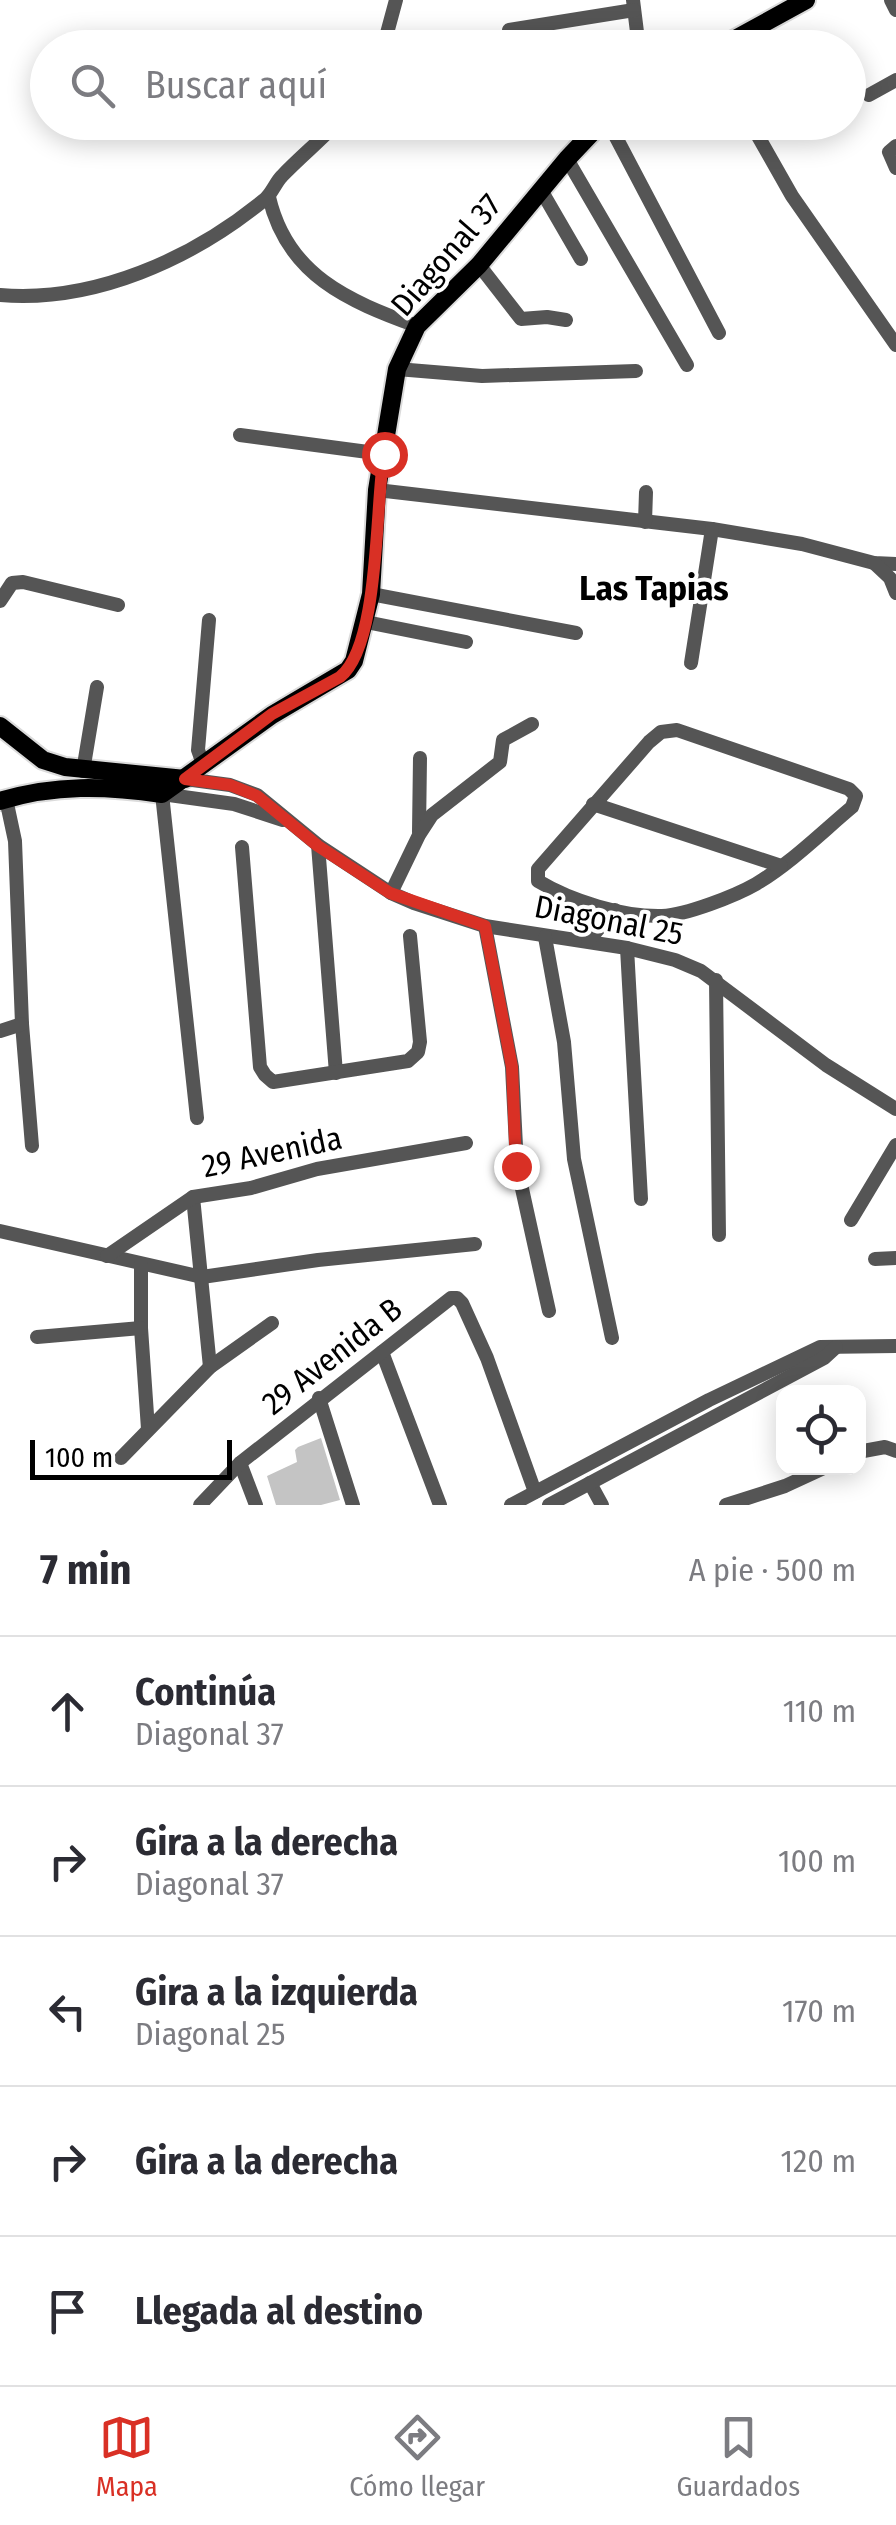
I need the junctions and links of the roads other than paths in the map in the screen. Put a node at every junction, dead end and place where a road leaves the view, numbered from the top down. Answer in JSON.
{"nodes":[{"id":1,"x":396,"y":0,"type":"edge"},
{"id":2,"x":806,"y":0,"type":"edge"},
{"id":3,"x":891,"y":0,"type":"edge"},
{"id":4,"x":634,"y":5,"type":"edge"},
{"id":5,"x":896,"y":10,"type":"edge"},
{"id":6,"x":388,"y":30,"type":"edge"},
{"id":7,"x":509,"y":30,"type":"dead end"},
{"id":8,"x":637,"y":30,"type":"edge"},
{"id":9,"x":752,"y":30,"type":"edge"},
{"id":10,"x":896,"y":80,"type":"edge"},
{"id":11,"x":869,"y":95,"type":"dead end"},
{"id":12,"x":319,"y":140,"type":"edge"},
{"id":13,"x":587,"y":140,"type":"edge"},
{"id":14,"x":615,"y":140,"type":"edge"},
{"id":15,"x":760,"y":140,"type":"edge"},
{"id":16,"x":896,"y":146,"type":"edge"},
{"id":17,"x":567,"y":159,"type":"junction"},
{"id":18,"x":896,"y":168,"type":"edge"},
{"id":19,"x":541,"y":190,"type":"junction"},
{"id":20,"x":269,"y":197,"type":"junction"},
{"id":21,"x":581,"y":259,"type":"dead end"},
{"id":22,"x":480,"y":265,"type":"junction"},
{"id":23,"x":0,"y":295,"type":"edge"},
{"id":24,"x":566,"y":320,"type":"dead end"},
{"id":25,"x":417,"y":326,"type":"junction"},
{"id":26,"x":718,"y":333,"type":"dead end"},
{"id":27,"x":896,"y":346,"type":"edge"},
{"id":28,"x":687,"y":365,"type":"dead end"},
{"id":29,"x":397,"y":369,"type":"junction"},
{"id":30,"x":636,"y":371,"type":"dead end"},
{"id":31,"x":240,"y":435,"type":"dead end"},
{"id":32,"x":384,"y":454,"type":"junction"},
{"id":33,"x":378,"y":490,"type":"junction"},
{"id":34,"x":646,"y":492,"type":"dead end"},
{"id":35,"x":646,"y":522,"type":"junction"},
{"id":36,"x":712,"y":529,"type":"junction"},
{"id":37,"x":874,"y":563,"type":"junction"},
{"id":38,"x":896,"y":564,"type":"edge"},
{"id":39,"x":896,"y":593,"type":"edge"},
{"id":40,"x":371,"y":594,"type":"junction"},
{"id":41,"x":0,"y":601,"type":"edge"},
{"id":42,"x":118,"y":605,"type":"dead end"},
{"id":43,"x":209,"y":620,"type":"dead end"},
{"id":44,"x":366,"y":622,"type":"junction"},
{"id":45,"x":576,"y":633,"type":"dead end"},
{"id":46,"x":466,"y":642,"type":"dead end"},
{"id":47,"x":692,"y":663,"type":"dead end"},
{"id":48,"x":96,"y":687,"type":"dead end"},
{"id":49,"x":532,"y":724,"type":"dead end"},
{"id":50,"x":0,"y":726,"type":"edge"},
{"id":51,"x":420,"y":758,"type":"dead end"},
{"id":52,"x":54,"y":764,"type":"junction"},
{"id":53,"x":203,"y":764,"type":"junction"},
{"id":54,"x":83,"y":771,"type":"junction"},
{"id":55,"x":185,"y":779,"type":"junction"},
{"id":56,"x":51,"y":788,"type":"junction"},
{"id":57,"x":162,"y":794,"type":"junction"},
{"id":58,"x":3,"y":800,"type":"edge"},
{"id":59,"x":593,"y":804,"type":"junction"},
{"id":60,"x":293,"y":825,"type":"junction"},
{"id":61,"x":419,"y":835,"type":"junction"},
{"id":62,"x":318,"y":846,"type":"junction"},
{"id":63,"x":242,"y":847,"type":"dead end"},
{"id":64,"x":781,"y":866,"type":"junction"},
{"id":65,"x":390,"y":893,"type":"junction"},
{"id":66,"x":615,"y":910,"type":"junction"},
{"id":67,"x":18,"y":917,"type":"junction"},
{"id":68,"x":0,"y":923,"type":"edge"},
{"id":69,"x":485,"y":926,"type":"junction"},
{"id":70,"x":410,"y":936,"type":"dead end"},
{"id":71,"x":545,"y":937,"type":"junction"},
{"id":72,"x":588,"y":941,"type":"junction"},
{"id":73,"x":627,"y":948,"type":"junction"},
{"id":74,"x":716,"y":980,"type":"junction"},
{"id":75,"x":22,"y":1024,"type":"junction"},
{"id":76,"x":0,"y":1031,"type":"edge"},
{"id":77,"x":336,"y":1073,"type":"junction"},
{"id":78,"x":896,"y":1109,"type":"edge"},
{"id":79,"x":197,"y":1118,"type":"dead end"},
{"id":80,"x":466,"y":1143,"type":"dead end"},
{"id":81,"x":896,"y":1145,"type":"edge"},
{"id":82,"x":32,"y":1146,"type":"dead end"},
{"id":83,"x":193,"y":1197,"type":"junction"},
{"id":84,"x":641,"y":1199,"type":"dead end"},
{"id":85,"x":850,"y":1220,"type":"dead end"},
{"id":86,"x":0,"y":1231,"type":"edge"},
{"id":87,"x":719,"y":1235,"type":"dead end"},
{"id":88,"x":475,"y":1244,"type":"dead end"},
{"id":89,"x":107,"y":1256,"type":"junction"},
{"id":90,"x":896,"y":1258,"type":"edge"},
{"id":91,"x":874,"y":1259,"type":"dead end"},
{"id":92,"x":141,"y":1264,"type":"junction"},
{"id":93,"x":202,"y":1277,"type":"junction"},
{"id":94,"x":548,"y":1312,"type":"dead end"},
{"id":95,"x":272,"y":1323,"type":"dead end"},
{"id":96,"x":140,"y":1328,"type":"junction"},
{"id":97,"x":37,"y":1336,"type":"dead end"},
{"id":98,"x":612,"y":1338,"type":"dead end"},
{"id":99,"x":896,"y":1346,"type":"edge"},
{"id":100,"x":836,"y":1347,"type":"junction"},
{"id":101,"x":382,"y":1352,"type":"junction"},
{"id":102,"x":210,"y":1367,"type":"junction"},
{"id":103,"x":319,"y":1398,"type":"junction"},
{"id":104,"x":148,"y":1429,"type":"junction"},
{"id":105,"x":866,"y":1451,"type":"edge"},
{"id":106,"x":896,"y":1451,"type":"edge"},
{"id":107,"x":121,"y":1458,"type":"dead end"},
{"id":108,"x":240,"y":1463,"type":"junction"},
{"id":109,"x":809,"y":1475,"type":"edge"},
{"id":110,"x":590,"y":1483,"type":"junction"},
{"id":111,"x":535,"y":1492,"type":"junction"},
{"id":112,"x":200,"y":1505,"type":"edge"},
{"id":113,"x":256,"y":1505,"type":"edge"},
{"id":114,"x":353,"y":1505,"type":"edge"},
{"id":115,"x":440,"y":1505,"type":"edge"},
{"id":116,"x":510,"y":1505,"type":"edge"},
{"id":117,"x":549,"y":1505,"type":"edge"},
{"id":118,"x":602,"y":1505,"type":"edge"},
{"id":119,"x":726,"y":1505,"type":"edge"}],
"edges":[{"from":1,"to":6,"type":"street"},
{"from":2,"to":9,"type":"main road"},
{"from":3,"to":5,"type":"street"},
{"from":4,"to":7,"type":"street"},
{"from":4,"to":8,"type":"street"},
{"from":10,"to":11,"type":"street"},
{"from":12,"to":20,"type":"street"},
{"from":13,"to":17,"type":"main road","name":"Diagonal 37"},
{"from":14,"to":26,"type":"street"},
{"from":15,"to":27,"type":"street"},
{"from":16,"to":18,"type":"street"},
{"from":17,"to":19,"type":"main road","name":"Diagonal 37"},
{"from":17,"to":28,"type":"street"},
{"from":19,"to":21,"type":"street"},
{"from":19,"to":22,"type":"main road","name":"Diagonal 37"},
{"from":20,"to":23,"type":"street"},
{"from":20,"to":25,"type":"street"},
{"from":22,"to":24,"type":"street"},
{"from":22,"to":25,"type":"main road","name":"Diagonal 37"},
{"from":25,"to":29,"type":"main road","name":"Diagonal 37"},
{"from":29,"to":30,"type":"street"},
{"from":29,"to":32,"type":"main road","name":"Diagonal 37"},
{"from":31,"to":32,"type":"street"},
{"from":32,"to":33,"type":"main road","name":"Diagonal 37"},
{"from":33,"to":35,"type":"street"},
{"from":33,"to":40,"type":"main road","name":"Diagonal 37"},
{"from":34,"to":35,"type":"street"},
{"from":35,"to":36,"type":"street"},
{"from":36,"to":37,"type":"street"},
{"from":36,"to":47,"type":"street"},
{"from":37,"to":38,"type":"street"},
{"from":37,"to":39,"type":"street"},
{"from":40,"to":44,"type":"main road","name":"Diagonal 37"},
{"from":40,"to":45,"type":"street"},
{"from":41,"to":42,"type":"street"},
{"from":43,"to":53,"type":"street"},
{"from":44,"to":46,"type":"street"},
{"from":44,"to":53,"type":"main road","name":"Diagonal 37"},
{"from":48,"to":54,"type":"street"},
{"from":49,"to":61,"type":"street"},
{"from":50,"to":52,"type":"main road","name":"Diagonal 25"},
{"from":51,"to":61,"type":"street"},
{"from":52,"to":54,"type":"main road","name":"Diagonal 25"},
{"from":52,"to":56,"type":"main road"},
{"from":53,"to":55,"type":"main road","name":"Diagonal 37"},
{"from":54,"to":55,"type":"main road","name":"Diagonal 25"},
{"from":55,"to":57,"type":"main road","name":"Diagonal 37"},
{"from":55,"to":60,"type":"street","name":"Diagonal 25"},
{"from":56,"to":57,"type":"main road"},
{"from":56,"to":58,"type":"main road"},
{"from":57,"to":60,"type":"street","name":"Diagonal 25"},
{"from":57,"to":79,"type":"street"},
{"from":58,"to":67,"type":"street"},
{"from":59,"to":64,"type":"street"},
{"from":59,"to":64,"type":"street"},
{"from":59,"to":66,"type":"street"},
{"from":60,"to":62,"type":"street","name":"Diagonal 25"},
{"from":61,"to":65,"type":"street"},
{"from":62,"to":65,"type":"street","name":"Diagonal 25"},
{"from":62,"to":77,"type":"street"},
{"from":63,"to":77,"type":"street"},
{"from":64,"to":66,"type":"street"},
{"from":65,"to":69,"type":"street","name":"Diagonal 25"},
{"from":66,"to":72,"type":"street"},
{"from":67,"to":68,"type":"street"},
{"from":67,"to":75,"type":"street"},
{"from":69,"to":71,"type":"street","name":"Diagonal 25"},
{"from":69,"to":94,"type":"street"},
{"from":70,"to":77,"type":"street"},
{"from":71,"to":72,"type":"street","name":"Diagonal 25"},
{"from":71,"to":98,"type":"street"},
{"from":72,"to":73,"type":"street","name":"Diagonal 25"},
{"from":73,"to":74,"type":"street","name":"Diagonal 25"},
{"from":73,"to":84,"type":"street"},
{"from":74,"to":78,"type":"street","name":"Diagonal 25"},
{"from":74,"to":87,"type":"street"},
{"from":75,"to":76,"type":"street"},
{"from":75,"to":82,"type":"street"},
{"from":80,"to":83,"type":"street","name":"29 Avenida"},
{"from":81,"to":85,"type":"street"},
{"from":83,"to":89,"type":"street","name":"29 Avenida"},
{"from":83,"to":93,"type":"street"},
{"from":86,"to":89,"type":"street"},
{"from":88,"to":93,"type":"street"},
{"from":89,"to":92,"type":"street"},
{"from":90,"to":91,"type":"street"},
{"from":92,"to":93,"type":"street"},
{"from":92,"to":96,"type":"street"},
{"from":93,"to":102,"type":"street"},
{"from":95,"to":102,"type":"street"},
{"from":96,"to":97,"type":"street"},
{"from":96,"to":104,"type":"street"},
{"from":99,"to":100,"type":"street"},
{"from":100,"to":110,"type":"street"},
{"from":100,"to":111,"type":"street"},
{"from":101,"to":103,"type":"street","name":"29 Avenida B"},
{"from":101,"to":111,"type":"street","name":"29 Avenida B"},
{"from":101,"to":115,"type":"street"},
{"from":102,"to":104,"type":"street"},
{"from":103,"to":108,"type":"street","name":"29 Avenida B"},
{"from":103,"to":114,"type":"street"},
{"from":104,"to":107,"type":"street"},
{"from":105,"to":106,"type":"street"},
{"from":108,"to":112,"type":"street","name":"29 Avenida B"},
{"from":108,"to":113,"type":"street"},
{"from":109,"to":119,"type":"street"},
{"from":110,"to":117,"type":"street"},
{"from":110,"to":118,"type":"street"},
{"from":111,"to":116,"type":"street"}]}
